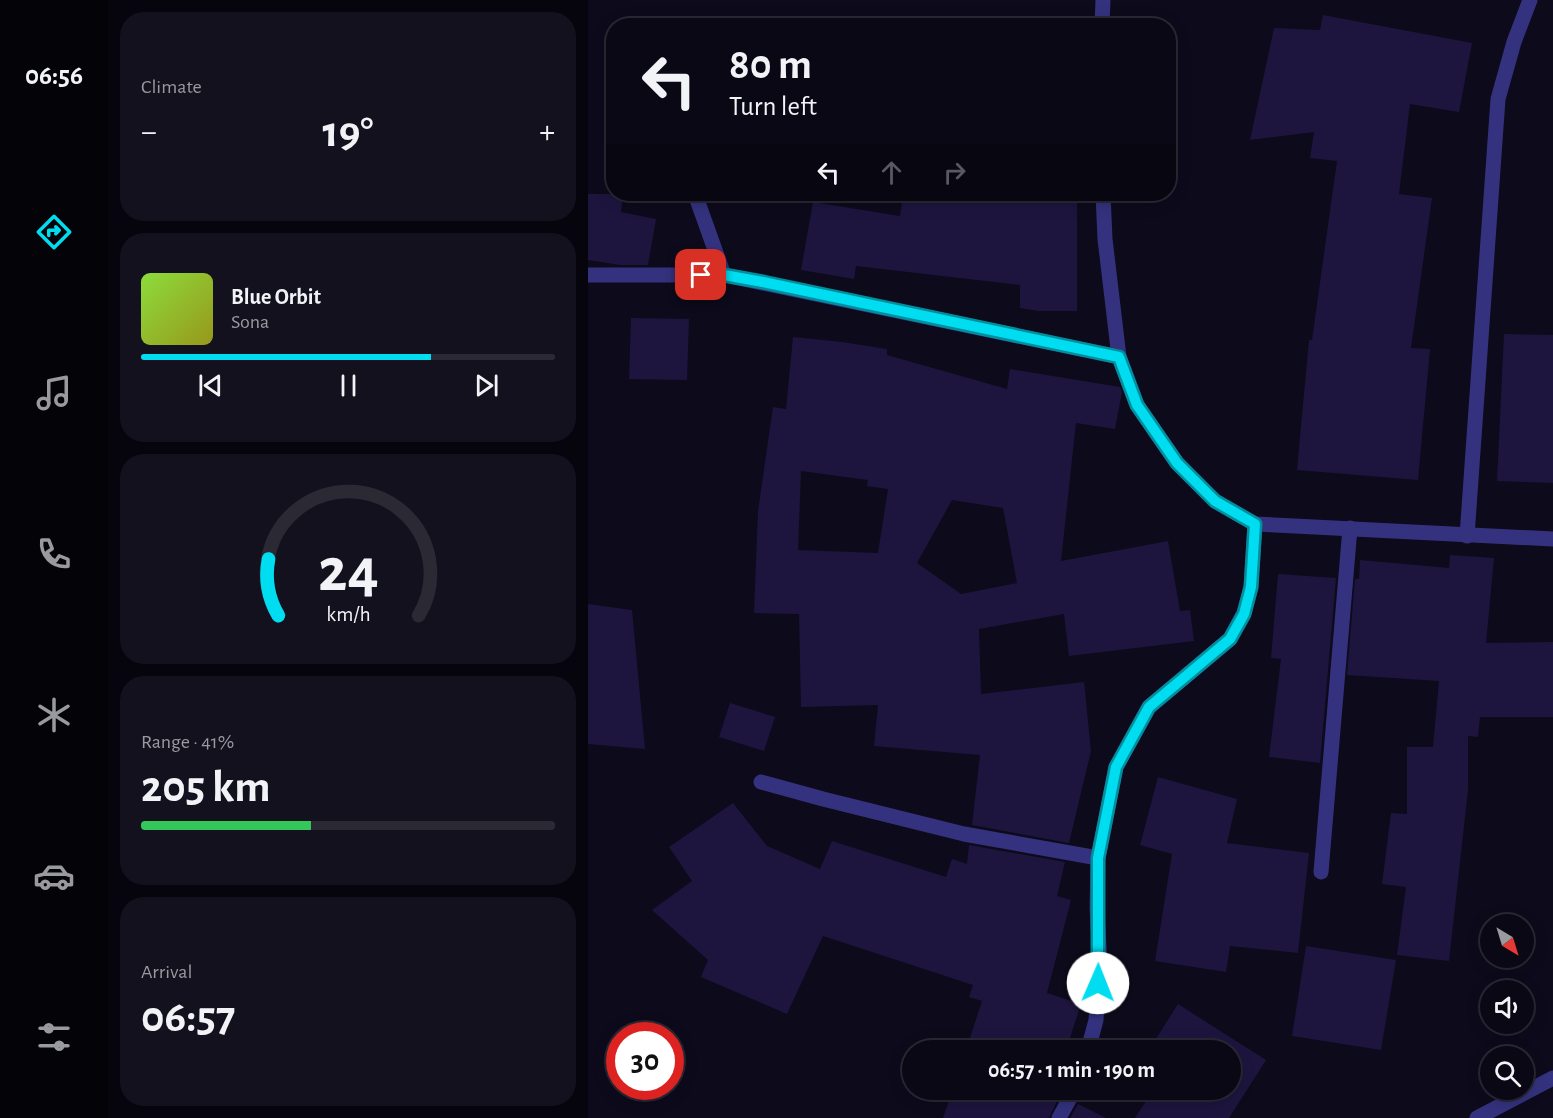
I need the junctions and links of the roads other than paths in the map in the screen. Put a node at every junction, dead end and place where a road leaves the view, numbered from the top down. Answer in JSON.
{"nodes":[{"id":1,"x":1102,"y":0,"type":"edge"},
{"id":2,"x":1530,"y":0,"type":"edge"},
{"id":3,"x":1102,"y":18,"type":"edge"},
{"id":4,"x":698,"y":201,"type":"edge"},
{"id":5,"x":1104,"y":201,"type":"edge"},
{"id":6,"x":588,"y":275,"type":"edge"},
{"id":7,"x":724,"y":275,"type":"junction"},
{"id":8,"x":1119,"y":357,"type":"junction"},
{"id":9,"x":1255,"y":524,"type":"junction"},
{"id":10,"x":1350,"y":528,"type":"junction"},
{"id":11,"x":1467,"y":536,"type":"junction"},
{"id":12,"x":1553,"y":539,"type":"edge"},
{"id":13,"x":761,"y":782,"type":"dead end"},
{"id":14,"x":1098,"y":858,"type":"junction"},
{"id":15,"x":1322,"y":872,"type":"dead end"},
{"id":16,"x":1091,"y":1040,"type":"edge"},
{"id":17,"x":1553,"y":1078,"type":"edge"},
{"id":18,"x":1069,"y":1100,"type":"edge"},
{"id":19,"x":1059,"y":1118,"type":"edge"},
{"id":20,"x":1477,"y":1118,"type":"edge"}],
"edges":[{"from":1,"to":3,"type":"street"},
{"from":2,"to":11,"type":"street"},
{"from":4,"to":7,"type":"street"},
{"from":5,"to":8,"type":"street"},
{"from":6,"to":7,"type":"street"},
{"from":7,"to":8,"type":"street"},
{"from":8,"to":9,"type":"street"},
{"from":9,"to":10,"type":"street"},
{"from":9,"to":14,"type":"street"},
{"from":10,"to":11,"type":"street"},
{"from":10,"to":15,"type":"street"},
{"from":11,"to":12,"type":"street"},
{"from":13,"to":14,"type":"street"},
{"from":14,"to":16,"type":"street"},
{"from":17,"to":20,"type":"street"},
{"from":18,"to":19,"type":"street"}]}
